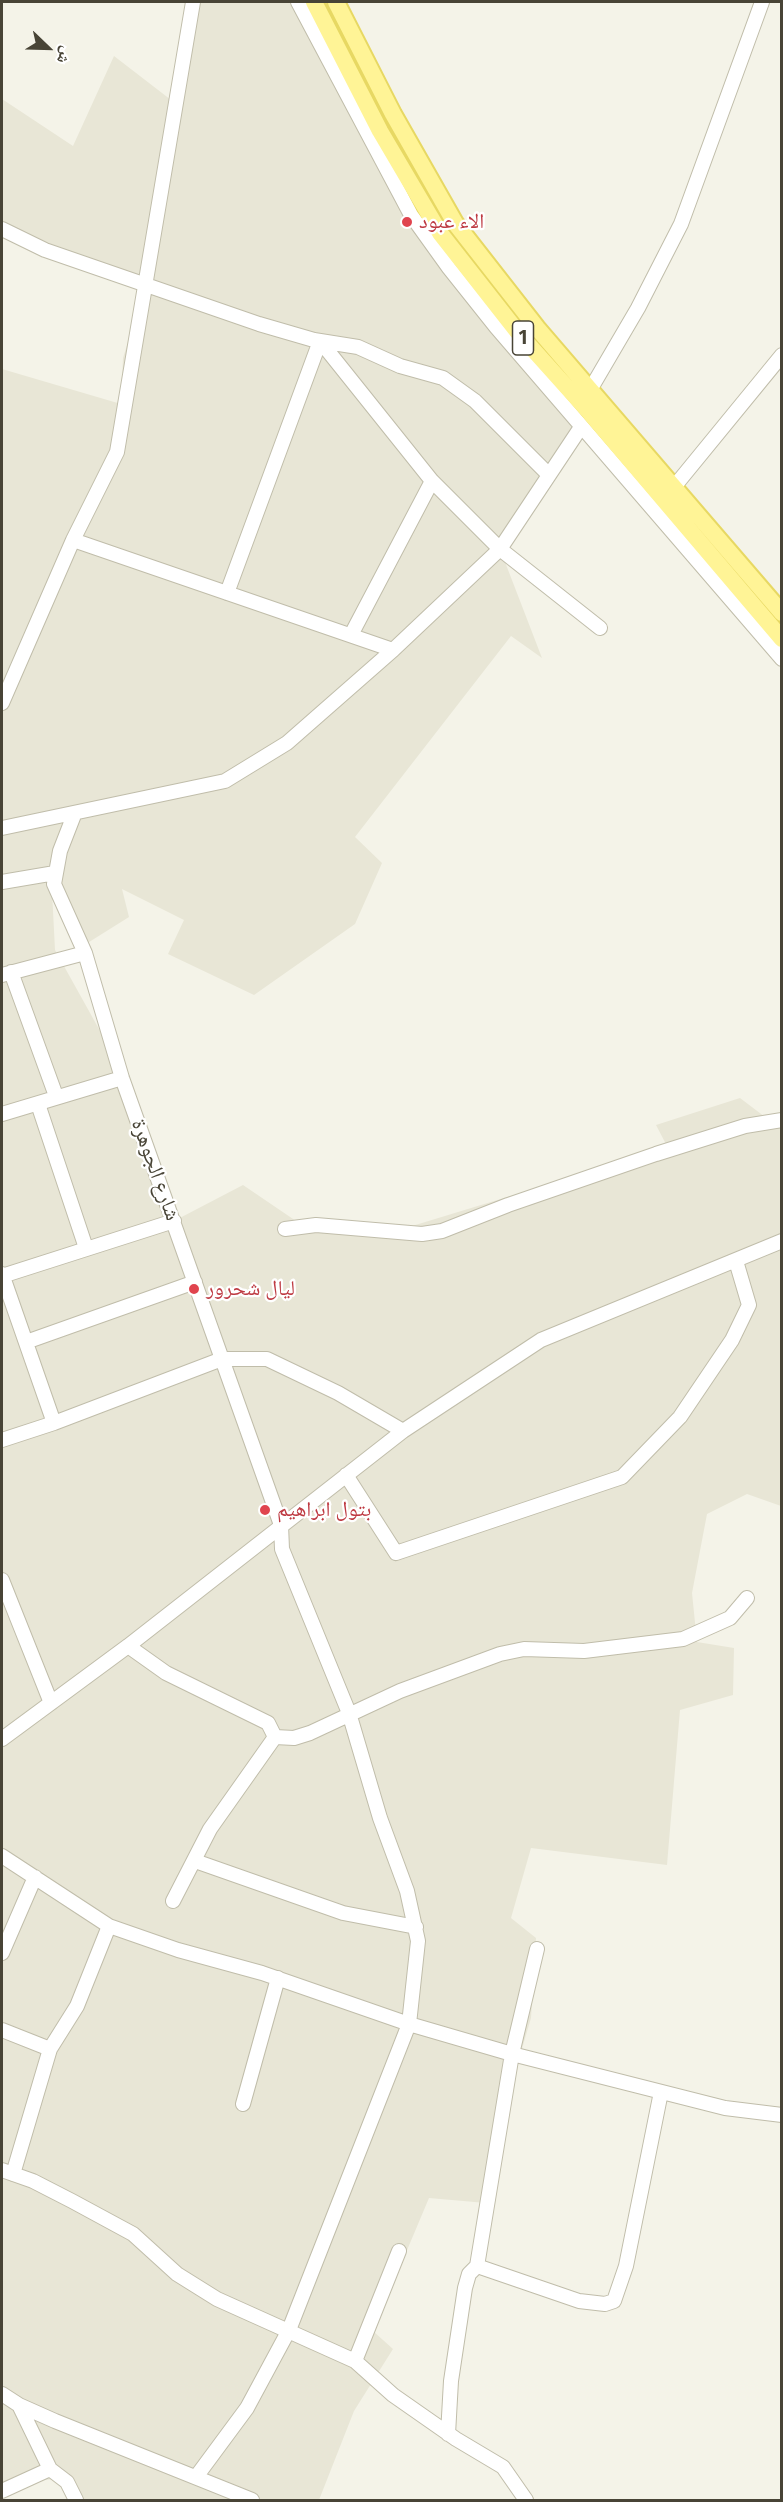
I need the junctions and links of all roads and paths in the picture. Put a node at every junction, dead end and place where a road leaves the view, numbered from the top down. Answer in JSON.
{"nodes":[{"id":1,"x":193,"y":2,"type":"edge"},
{"id":2,"x":298,"y":2,"type":"edge"},
{"id":3,"x":314,"y":2,"type":"edge"},
{"id":4,"x":336,"y":2,"type":"edge"},
{"id":5,"x":762,"y":2,"type":"edge"},
{"id":6,"x":2,"y":229,"type":"edge"},
{"id":7,"x":146,"y":284,"type":"junction"},
{"id":8,"x":320,"y":341,"type":"junction"},
{"id":9,"x":782,"y":355,"type":"edge"},
{"id":10,"x":590,"y":390,"type":"junction"},
{"id":11,"x":581,"y":427,"type":"junction"},
{"id":12,"x":549,"y":475,"type":"junction"},
{"id":13,"x":432,"y":481,"type":"junction"},
{"id":14,"x":674,"y":487,"type":"junction"},
{"id":15,"x":73,"y":540,"type":"junction"},
{"id":16,"x":500,"y":549,"type":"junction"},
{"id":17,"x":227,"y":593,"type":"junction"},
{"id":18,"x":782,"y":613,"type":"edge"},
{"id":19,"x":600,"y":628,"type":"dead end"},
{"id":20,"x":351,"y":635,"type":"junction"},
{"id":21,"x":782,"y":639,"type":"edge"},
{"id":22,"x":393,"y":650,"type":"junction"},
{"id":23,"x":782,"y":659,"type":"edge"},
{"id":24,"x":2,"y":703,"type":"edge"},
{"id":25,"x":74,"y":815,"type":"junction"},
{"id":26,"x":2,"y":828,"type":"edge"},
{"id":27,"x":55,"y":873,"type":"junction"},
{"id":28,"x":2,"y":882,"type":"edge"},
{"id":29,"x":85,"y":953,"type":"junction"},
{"id":30,"x":6,"y":973,"type":"edge"},
{"id":31,"x":122,"y":1078,"type":"junction"},
{"id":32,"x":56,"y":1096,"type":"junction"},
{"id":33,"x":38,"y":1104,"type":"junction"},
{"id":34,"x":2,"y":1114,"type":"edge"},
{"id":35,"x":782,"y":1120,"type":"edge"},
{"id":36,"x":174,"y":1221,"type":"junction"},
{"id":37,"x":285,"y":1229,"type":"dead end"},
{"id":38,"x":782,"y":1241,"type":"edge"},
{"id":39,"x":86,"y":1248,"type":"junction"},
{"id":40,"x":736,"y":1261,"type":"junction"},
{"id":41,"x":2,"y":1275,"type":"edge"},
{"id":42,"x":195,"y":1282,"type":"junction"},
{"id":43,"x":26,"y":1342,"type":"junction"},
{"id":44,"x":222,"y":1359,"type":"junction"},
{"id":45,"x":54,"y":1424,"type":"junction"},
{"id":46,"x":403,"y":1431,"type":"junction"},
{"id":47,"x":2,"y":1440,"type":"edge"},
{"id":48,"x":346,"y":1475,"type":"junction"},
{"id":49,"x":281,"y":1525,"type":"junction"},
{"id":50,"x":2,"y":1580,"type":"edge"},
{"id":51,"x":747,"y":1598,"type":"dead end"},
{"id":52,"x":128,"y":1646,"type":"junction"},
{"id":53,"x":51,"y":1703,"type":"junction"},
{"id":54,"x":349,"y":1713,"type":"junction"},
{"id":55,"x":275,"y":1737,"type":"junction"},
{"id":56,"x":2,"y":1739,"type":"edge"},
{"id":57,"x":2,"y":1856,"type":"edge"},
{"id":58,"x":195,"y":1861,"type":"junction"},
{"id":59,"x":35,"y":1877,"type":"junction"},
{"id":60,"x":173,"y":1901,"type":"dead end"},
{"id":61,"x":109,"y":1926,"type":"junction"},
{"id":62,"x":416,"y":1927,"type":"junction"},
{"id":63,"x":537,"y":1949,"type":"dead end"},
{"id":64,"x":2,"y":1953,"type":"edge"},
{"id":65,"x":278,"y":1978,"type":"junction"},
{"id":66,"x":409,"y":2024,"type":"junction"},
{"id":67,"x":2,"y":2030,"type":"edge"},
{"id":68,"x":50,"y":2049,"type":"junction"},
{"id":69,"x":512,"y":2054,"type":"junction"},
{"id":70,"x":661,"y":2092,"type":"junction"},
{"id":71,"x":243,"y":2104,"type":"dead end"},
{"id":72,"x":782,"y":2115,"type":"edge"},
{"id":73,"x":7,"y":2172,"type":"edge"},
{"id":74,"x":399,"y":2251,"type":"dead end"},
{"id":75,"x":477,"y":2266,"type":"junction"},
{"id":76,"x":288,"y":2330,"type":"junction"},
{"id":77,"x":355,"y":2361,"type":"junction"},
{"id":78,"x":2,"y":2394,"type":"edge"},
{"id":79,"x":19,"y":2406,"type":"junction"},
{"id":80,"x":448,"y":2434,"type":"junction"},
{"id":81,"x":50,"y":2469,"type":"junction"},
{"id":82,"x":196,"y":2477,"type":"junction"},
{"id":83,"x":2,"y":2491,"type":"edge"},
{"id":84,"x":76,"y":2500,"type":"edge"},
{"id":85,"x":252,"y":2500,"type":"edge"},
{"id":86,"x":526,"y":2500,"type":"edge"}],
"edges":[{"from":1,"to":7,"type":"street"},
{"from":2,"to":11,"type":"street"},
{"from":3,"to":21,"type":"main road","number":"1"},
{"from":4,"to":10,"type":"main road","number":"1"},
{"from":5,"to":10,"type":"street"},
{"from":6,"to":7,"type":"street"},
{"from":7,"to":8,"type":"street"},
{"from":7,"to":15,"type":"street"},
{"from":8,"to":12,"type":"street"},
{"from":8,"to":13,"type":"street"},
{"from":8,"to":17,"type":"street"},
{"from":9,"to":14,"type":"street"},
{"from":10,"to":14,"type":"main road","number":"1"},
{"from":11,"to":12,"type":"street"},
{"from":11,"to":23,"type":"street"},
{"from":12,"to":16,"type":"street"},
{"from":13,"to":16,"type":"street"},
{"from":13,"to":20,"type":"street"},
{"from":14,"to":18,"type":"main road","number":"1"},
{"from":15,"to":17,"type":"street"},
{"from":15,"to":24,"type":"street"},
{"from":16,"to":19,"type":"street"},
{"from":16,"to":22,"type":"street"},
{"from":17,"to":20,"type":"street"},
{"from":20,"to":22,"type":"street"},
{"from":22,"to":25,"type":"street"},
{"from":25,"to":26,"type":"street"},
{"from":25,"to":27,"type":"street","name":"شارع الجوهرة"},
{"from":27,"to":28,"type":"street"},
{"from":27,"to":29,"type":"street","name":"شارع الجوهرة"},
{"from":29,"to":30,"type":"street"},
{"from":29,"to":31,"type":"street","name":"شارع الجوهرة"},
{"from":30,"to":32,"type":"street"},
{"from":31,"to":32,"type":"street"},
{"from":31,"to":36,"type":"street","name":"شارع الجوهرة"},
{"from":32,"to":33,"type":"street"},
{"from":33,"to":34,"type":"street"},
{"from":33,"to":39,"type":"street"},
{"from":35,"to":37,"type":"street"},
{"from":36,"to":39,"type":"street"},
{"from":36,"to":42,"type":"street","name":"شارع الجوهرة"},
{"from":38,"to":40,"type":"street"},
{"from":39,"to":41,"type":"street"},
{"from":40,"to":46,"type":"street"},
{"from":40,"to":48,"type":"street"},
{"from":41,"to":43,"type":"street"},
{"from":42,"to":43,"type":"street"},
{"from":42,"to":44,"type":"street","name":"شارع الجوهرة"},
{"from":43,"to":45,"type":"street"},
{"from":44,"to":45,"type":"street"},
{"from":44,"to":46,"type":"street"},
{"from":44,"to":49,"type":"street","name":"شارع الجوهرة"},
{"from":45,"to":47,"type":"street"},
{"from":46,"to":48,"type":"street"},
{"from":48,"to":49,"type":"street"},
{"from":49,"to":52,"type":"street"},
{"from":49,"to":54,"type":"street","name":"شارع الجوهرة"},
{"from":50,"to":53,"type":"street"},
{"from":51,"to":54,"type":"street"},
{"from":52,"to":53,"type":"street"},
{"from":52,"to":55,"type":"street"},
{"from":53,"to":56,"type":"street"},
{"from":54,"to":55,"type":"street"},
{"from":54,"to":62,"type":"street","name":"شارع الجوهرة"},
{"from":55,"to":58,"type":"street"},
{"from":57,"to":59,"type":"street"},
{"from":58,"to":60,"type":"street"},
{"from":58,"to":62,"type":"street"},
{"from":59,"to":61,"type":"street"},
{"from":59,"to":64,"type":"street"},
{"from":61,"to":65,"type":"street"},
{"from":61,"to":68,"type":"street"},
{"from":62,"to":66,"type":"street","name":"شارع الجوهرة"},
{"from":63,"to":69,"type":"street"},
{"from":65,"to":66,"type":"street"},
{"from":65,"to":71,"type":"street"},
{"from":66,"to":69,"type":"street"},
{"from":66,"to":76,"type":"street","name":"شارع الجوهرة"},
{"from":67,"to":68,"type":"street"},
{"from":68,"to":73,"type":"street"},
{"from":69,"to":70,"type":"street"},
{"from":69,"to":75,"type":"street"},
{"from":70,"to":72,"type":"street"},
{"from":70,"to":75,"type":"street"},
{"from":73,"to":76,"type":"street"},
{"from":74,"to":77,"type":"street"},
{"from":75,"to":80,"type":"street"},
{"from":76,"to":77,"type":"street"},
{"from":76,"to":82,"type":"street","name":"شارع الجوهرة"},
{"from":77,"to":80,"type":"street"},
{"from":78,"to":79,"type":"street"},
{"from":79,"to":81,"type":"street"},
{"from":79,"to":82,"type":"street"},
{"from":80,"to":86,"type":"street"},
{"from":81,"to":83,"type":"street"},
{"from":81,"to":84,"type":"street"},
{"from":82,"to":85,"type":"street"}]}
